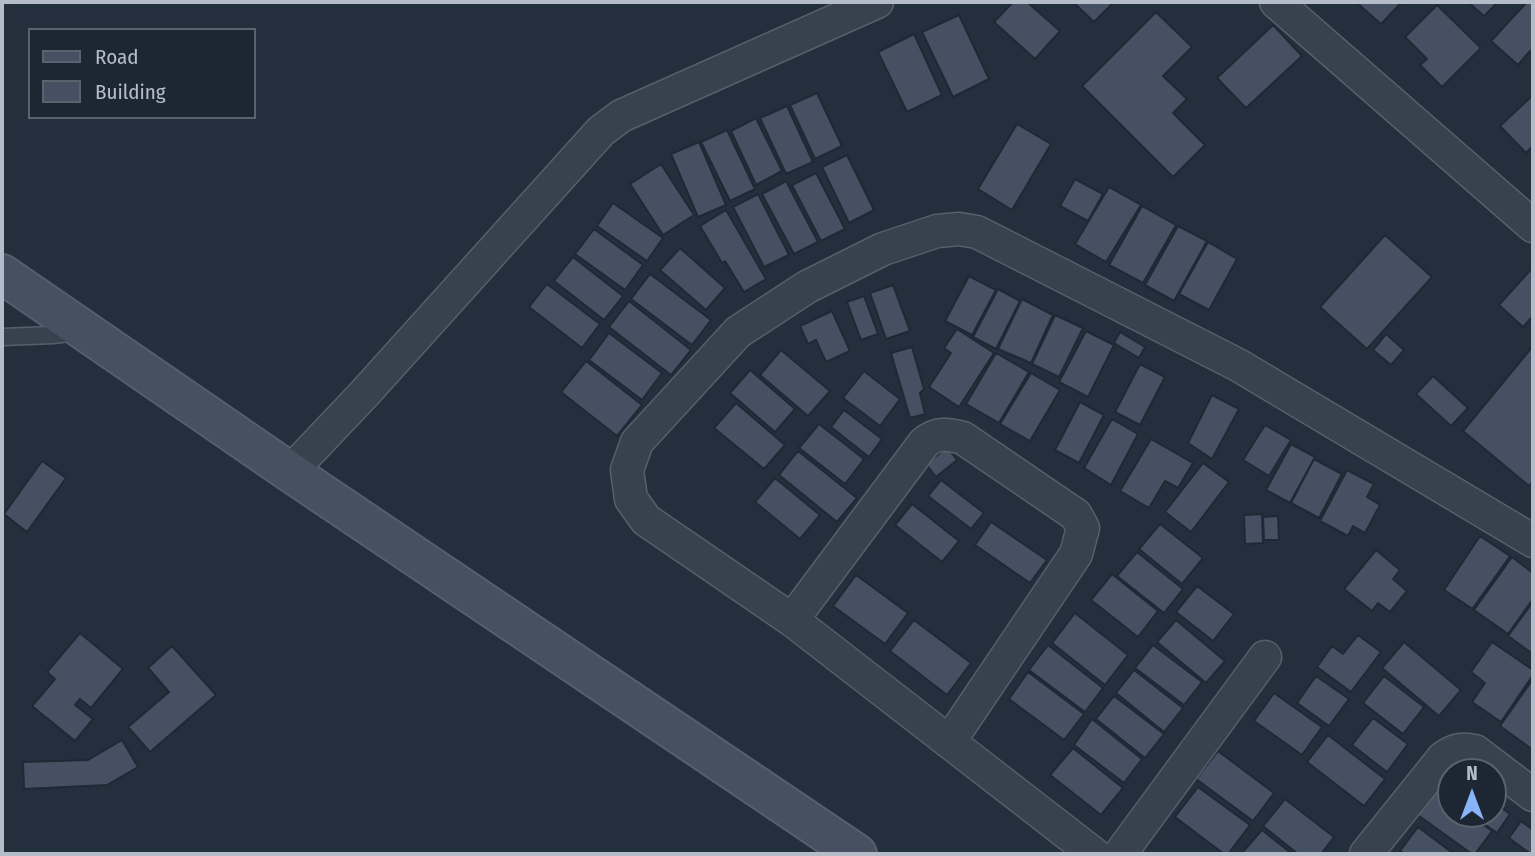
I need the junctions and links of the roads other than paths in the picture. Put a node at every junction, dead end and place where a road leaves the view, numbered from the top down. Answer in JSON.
{"nodes":[{"id":1,"x":877,"y":2,"type":"edge"},
{"id":2,"x":1276,"y":2,"type":"edge"},
{"id":3,"x":1533,"y":226,"type":"edge"},
{"id":4,"x":2,"y":274,"type":"edge"},
{"id":5,"x":84,"y":331,"type":"junction"},
{"id":6,"x":2,"y":337,"type":"edge"},
{"id":7,"x":290,"y":472,"type":"junction"},
{"id":8,"x":1533,"y":541,"type":"edge"},
{"id":9,"x":792,"y":620,"type":"junction"},
{"id":10,"x":1265,"y":657,"type":"dead end"},
{"id":11,"x":949,"y":742,"type":"junction"},
{"id":12,"x":1533,"y":795,"type":"edge"},
{"id":13,"x":857,"y":854,"type":"edge"},
{"id":14,"x":1094,"y":854,"type":"edge"},
{"id":15,"x":1120,"y":854,"type":"edge"},
{"id":16,"x":1366,"y":854,"type":"edge"}],
"edges":[{"from":1,"to":7,"type":"street"},
{"from":2,"to":3,"type":"street"},
{"from":4,"to":5,"type":"main road"},
{"from":5,"to":6,"type":"lane"},
{"from":5,"to":7,"type":"main road"},
{"from":7,"to":13,"type":"main road"},
{"from":8,"to":9,"type":"street"},
{"from":9,"to":11,"type":"street"},
{"from":9,"to":11,"type":"street"},
{"from":10,"to":15,"type":"street"},
{"from":11,"to":14,"type":"street"},
{"from":12,"to":16,"type":"street"}]}
